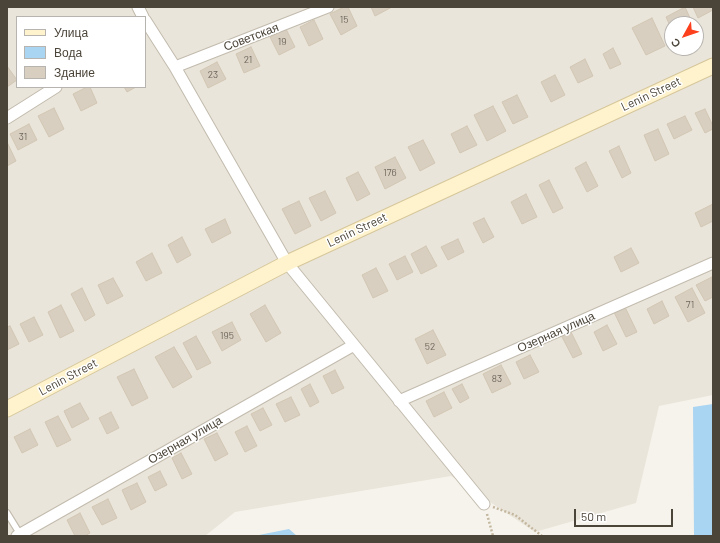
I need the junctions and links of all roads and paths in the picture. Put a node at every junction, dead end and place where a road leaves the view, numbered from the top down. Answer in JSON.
{"nodes":[{"id":1,"x":328,"y":7,"type":"edge"},
{"id":2,"x":146,"y":24,"type":"edge"},
{"id":3,"x":713,"y":66,"type":"edge"},
{"id":4,"x":175,"y":67,"type":"junction"},
{"id":5,"x":54,"y":88,"type":"edge"},
{"id":6,"x":7,"y":118,"type":"edge"},
{"id":7,"x":287,"y":262,"type":"junction"},
{"id":8,"x":713,"y":263,"type":"edge"},
{"id":9,"x":354,"y":345,"type":"junction"},
{"id":10,"x":399,"y":402,"type":"junction"},
{"id":11,"x":7,"y":409,"type":"edge"},
{"id":12,"x":484,"y":504,"type":"junction"},
{"id":13,"x":7,"y":513,"type":"edge"},
{"id":14,"x":18,"y":535,"type":"edge"},
{"id":15,"x":493,"y":536,"type":"edge"},
{"id":16,"x":542,"y":536,"type":"edge"}],
"edges":[{"from":1,"to":4,"type":"street","name":"Советская"},
{"from":2,"to":4,"type":"street"},
{"from":3,"to":7,"type":"street","name":"Lenin Street"},
{"from":4,"to":7,"type":"street"},
{"from":5,"to":6,"type":"street"},
{"from":7,"to":9,"type":"street"},
{"from":7,"to":11,"type":"street","name":"Lenin Street"},
{"from":8,"to":10,"type":"street","name":"Озерная улица"},
{"from":9,"to":10,"type":"street"},
{"from":9,"to":14,"type":"street","name":"Озерная улица"},
{"from":10,"to":12,"type":"street"},
{"from":12,"to":15,"type":"path"},
{"from":12,"to":16,"type":"path"},
{"from":13,"to":14,"type":"lane"}]}
